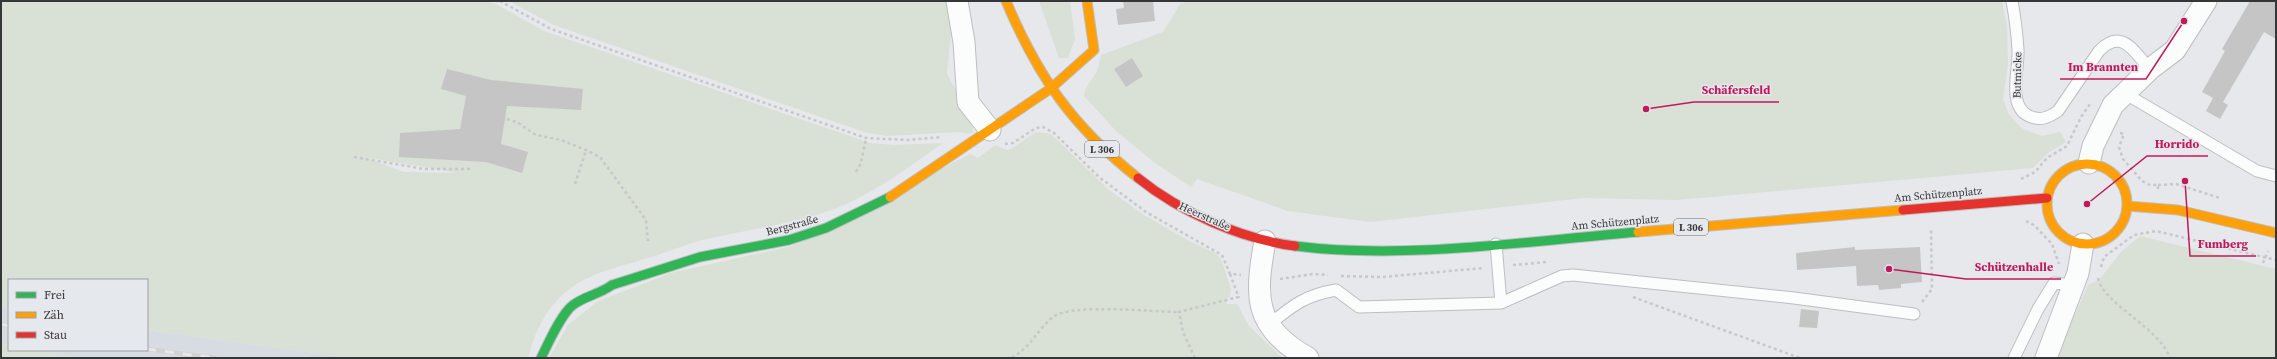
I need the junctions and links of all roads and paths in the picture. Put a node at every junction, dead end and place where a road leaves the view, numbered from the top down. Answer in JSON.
{"nodes":[{"id":1,"x":500,"y":1,"type":"edge"},
{"id":2,"x":957,"y":1,"type":"edge"},
{"id":3,"x":1006,"y":1,"type":"edge"},
{"id":4,"x":1087,"y":1,"type":"edge"},
{"id":5,"x":2012,"y":1,"type":"edge"},
{"id":6,"x":2206,"y":1,"type":"edge"},
{"id":7,"x":2150,"y":69,"type":"junction"},
{"id":8,"x":1050,"y":89,"type":"junction"},
{"id":9,"x":2124,"y":93,"type":"junction"},
{"id":10,"x":2081,"y":117,"type":"dead end"},
{"id":11,"x":507,"y":119,"type":"dead end"},
{"id":12,"x":990,"y":130,"type":"junction"},
{"id":13,"x":2116,"y":132,"type":"dead end"},
{"id":14,"x":944,"y":137,"type":"dead end"},
{"id":15,"x":866,"y":138,"type":"junction"},
{"id":16,"x":586,"y":150,"type":"junction"},
{"id":17,"x":354,"y":157,"type":"dead end"},
{"id":18,"x":2089,"y":163,"type":"junction"},
{"id":19,"x":470,"y":169,"type":"dead end"},
{"id":20,"x":856,"y":172,"type":"dead end"},
{"id":21,"x":2276,"y":176,"type":"edge"},
{"id":22,"x":2016,"y":181,"type":"dead end"},
{"id":23,"x":575,"y":184,"type":"dead end"},
{"id":24,"x":2158,"y":185,"type":"junction"},
{"id":25,"x":2159,"y":195,"type":"dead end"},
{"id":26,"x":2047,"y":198,"type":"junction"},
{"id":27,"x":2226,"y":200,"type":"dead end"},
{"id":28,"x":2127,"y":206,"type":"junction"},
{"id":29,"x":2023,"y":219,"type":"dead end"},
{"id":30,"x":1931,"y":224,"type":"dead end"},
{"id":31,"x":2276,"y":233,"type":"edge"},
{"id":32,"x":648,"y":241,"type":"dead end"},
{"id":33,"x":1265,"y":241,"type":"junction"},
{"id":34,"x":1496,"y":244,"type":"junction"},
{"id":35,"x":2083,"y":244,"type":"junction"},
{"id":36,"x":2276,"y":260,"type":"edge"},
{"id":37,"x":2100,"y":269,"type":"dead end"},
{"id":38,"x":2076,"y":279,"type":"junction"},
{"id":39,"x":1238,"y":297,"type":"dead end"},
{"id":40,"x":1631,"y":297,"type":"dead end"},
{"id":41,"x":1502,"y":303,"type":"junction"},
{"id":42,"x":1178,"y":312,"type":"junction"},
{"id":43,"x":1914,"y":314,"type":"joint"},
{"id":44,"x":1270,"y":324,"type":"junction"},
{"id":45,"x":541,"y":358,"type":"edge"},
{"id":46,"x":1012,"y":358,"type":"edge"},
{"id":47,"x":1195,"y":358,"type":"edge"},
{"id":48,"x":1308,"y":358,"type":"edge"},
{"id":49,"x":1800,"y":358,"type":"edge"},
{"id":50,"x":2014,"y":358,"type":"edge"},
{"id":51,"x":2046,"y":358,"type":"edge"},
{"id":52,"x":2170,"y":358,"type":"edge"}],
"edges":[{"from":1,"to":15,"type":"path"},
{"from":2,"to":12,"type":"street"},
{"from":3,"to":8,"type":"main road","name":"Heerstraße","number":"L 306"},
{"from":4,"to":8,"type":"main road"},
{"from":5,"to":7,"type":"lane","name":"Butmicke"},
{"from":6,"to":7,"type":"street"},
{"from":7,"to":9,"type":"street"},
{"from":8,"to":12,"type":"main road","name":"Bergstraße"},
{"from":8,"to":33,"type":"main road","name":"Heerstraße","number":"L 306"},
{"from":9,"to":18,"type":"street"},
{"from":9,"to":21,"type":"lane"},
{"from":10,"to":22,"type":"path"},
{"from":11,"to":16,"type":"path"},
{"from":12,"to":45,"type":"main road","name":"Bergstraße"},
{"from":13,"to":24,"type":"path"},
{"from":14,"to":15,"type":"path"},
{"from":15,"to":20,"type":"path"},
{"from":16,"to":23,"type":"path"},
{"from":16,"to":32,"type":"path"},
{"from":17,"to":19,"type":"path"},
{"from":18,"to":26,"type":"main road"},
{"from":18,"to":28,"type":"main road"},
{"from":24,"to":25,"type":"path"},
{"from":24,"to":27,"type":"path"},
{"from":26,"to":34,"type":"main road","name":"Am Schützenplatz","number":"L 306"},
{"from":26,"to":35,"type":"main road"},
{"from":28,"to":31,"type":"main road"},
{"from":28,"to":35,"type":"main road"},
{"from":29,"to":38,"type":"path"},
{"from":30,"to":43,"type":"path"},
{"from":33,"to":34,"type":"main road","name":"Am Schützenplatz","number":"L 306"},
{"from":33,"to":44,"type":"street"},
{"from":34,"to":41,"type":"lane"},
{"from":35,"to":38,"type":"street"},
{"from":36,"to":37,"type":"path"},
{"from":38,"to":50,"type":"lane"},
{"from":38,"to":51,"type":"street"},
{"from":38,"to":52,"type":"path"},
{"from":39,"to":42,"type":"path"},
{"from":40,"to":49,"type":"path"},
{"from":41,"to":43,"type":"lane"},
{"from":41,"to":44,"type":"lane"},
{"from":42,"to":46,"type":"path"},
{"from":42,"to":47,"type":"path"},
{"from":44,"to":48,"type":"street"}]}
